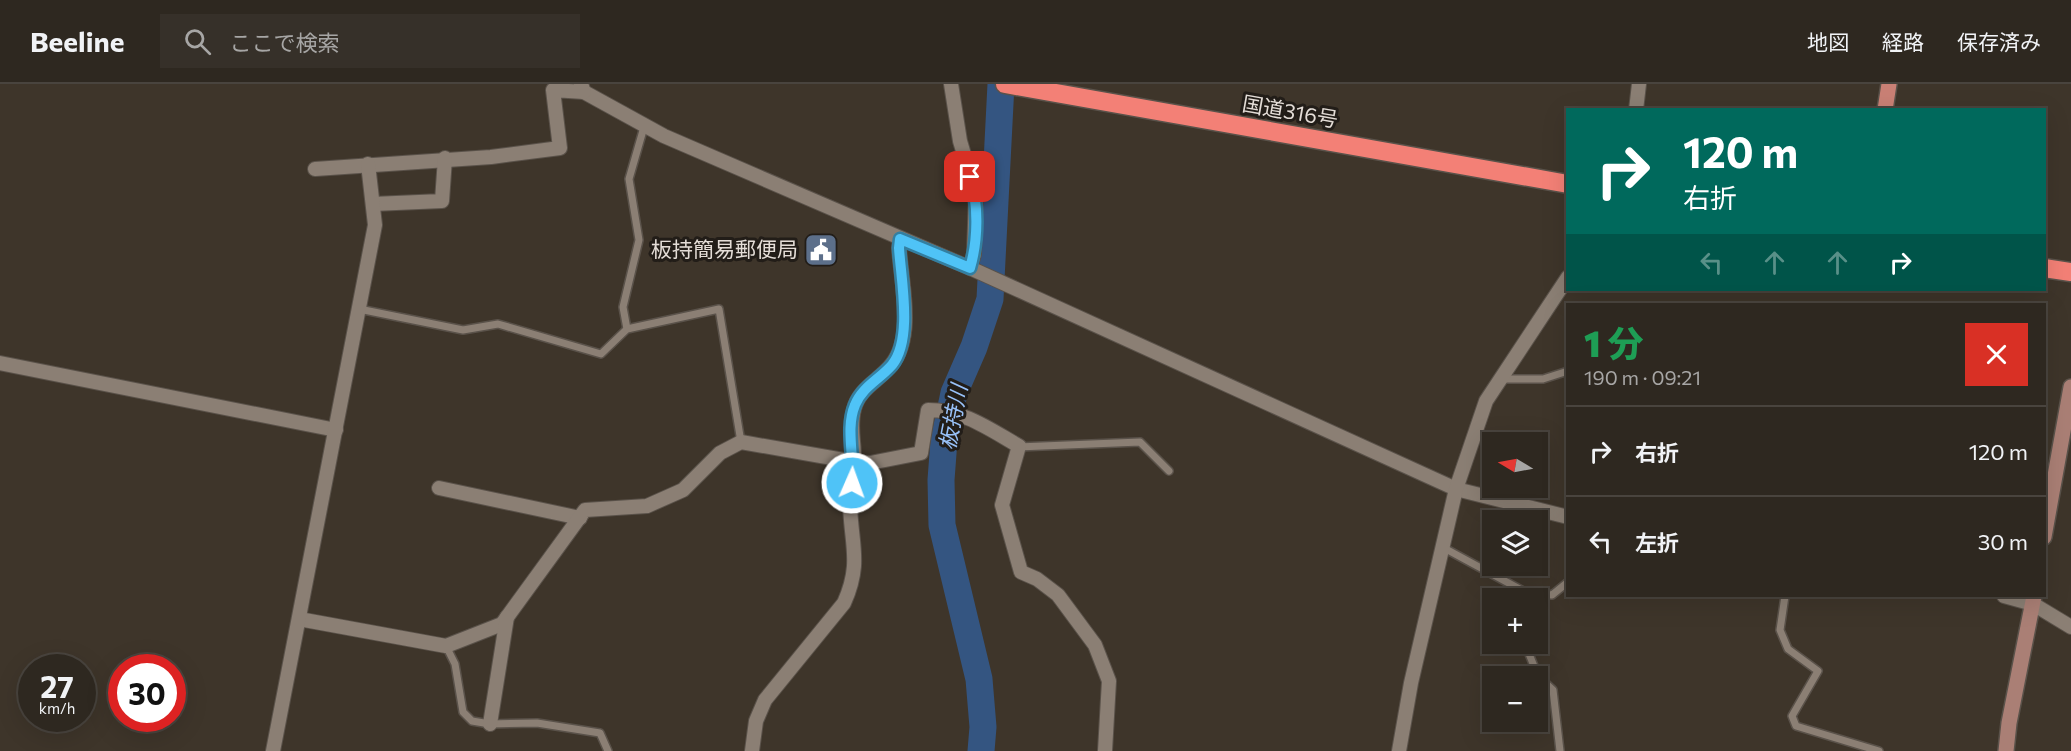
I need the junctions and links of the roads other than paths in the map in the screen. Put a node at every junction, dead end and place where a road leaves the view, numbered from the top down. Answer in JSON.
{"nodes":[{"id":1,"x":951,"y":84,"type":"edge"},
{"id":2,"x":1005,"y":84,"type":"edge"},
{"id":3,"x":1639,"y":84,"type":"edge"},
{"id":4,"x":1889,"y":84,"type":"edge"},
{"id":5,"x":583,"y":88,"type":"edge"},
{"id":6,"x":1636,"y":108,"type":"edge"},
{"id":7,"x":1885,"y":108,"type":"edge"},
{"id":8,"x":644,"y":127,"type":"junction"},
{"id":9,"x":445,"y":158,"type":"junction"},
{"id":10,"x":368,"y":164,"type":"junction"},
{"id":11,"x":315,"y":169,"type":"dead end"},
{"id":12,"x":1566,"y":184,"type":"edge"},
{"id":13,"x":373,"y":204,"type":"junction"},
{"id":14,"x":900,"y":239,"type":"junction"},
{"id":15,"x":2046,"y":268,"type":"edge"},
{"id":16,"x":975,"y":271,"type":"junction"},
{"id":17,"x":2071,"y":272,"type":"edge"},
{"id":18,"x":1566,"y":280,"type":"edge"},
{"id":19,"x":359,"y":309,"type":"junction"},
{"id":20,"x":627,"y":329,"type":"junction"},
{"id":21,"x":0,"y":363,"type":"edge"},
{"id":22,"x":1566,"y":372,"type":"edge"},
{"id":23,"x":1501,"y":379,"type":"junction"},
{"id":24,"x":2071,"y":387,"type":"edge"},
{"id":25,"x":336,"y":430,"type":"junction"},
{"id":26,"x":741,"y":442,"type":"junction"},
{"id":27,"x":1018,"y":447,"type":"junction"},
{"id":28,"x":855,"y":462,"type":"junction"},
{"id":29,"x":1169,"y":471,"type":"dead end"},
{"id":30,"x":439,"y":488,"type":"dead end"},
{"id":31,"x":1456,"y":489,"type":"junction"},
{"id":32,"x":1566,"y":516,"type":"edge"},
{"id":33,"x":580,"y":518,"type":"junction"},
{"id":34,"x":2046,"y":526,"type":"edge"},
{"id":35,"x":1444,"y":548,"type":"junction"},
{"id":36,"x":1566,"y":584,"type":"edge"},
{"id":37,"x":1512,"y":588,"type":"edge"},
{"id":38,"x":1548,"y":595,"type":"edge"},
{"id":39,"x":1785,"y":597,"type":"edge"},
{"id":40,"x":2011,"y":597,"type":"edge"},
{"id":41,"x":2033,"y":600,"type":"edge"},
{"id":42,"x":507,"y":617,"type":"junction"},
{"id":43,"x":300,"y":619,"type":"junction"},
{"id":44,"x":2071,"y":627,"type":"edge"},
{"id":45,"x":446,"y":646,"type":"junction"},
{"id":46,"x":1530,"y":654,"type":"edge"},
{"id":47,"x":490,"y":724,"type":"junction"},
{"id":48,"x":273,"y":751,"type":"edge"},
{"id":49,"x":608,"y":751,"type":"edge"},
{"id":50,"x":752,"y":751,"type":"edge"},
{"id":51,"x":1105,"y":751,"type":"edge"},
{"id":52,"x":1399,"y":751,"type":"edge"},
{"id":53,"x":1560,"y":751,"type":"edge"},
{"id":54,"x":1879,"y":751,"type":"edge"},
{"id":55,"x":2006,"y":751,"type":"edge"}],
"edges":[{"from":1,"to":16,"type":"street"},
{"from":2,"to":12,"type":"highway","name":"国道316号"},
{"from":3,"to":6,"type":"street"},
{"from":4,"to":7,"type":"main road"},
{"from":5,"to":8,"type":"street"},
{"from":5,"to":9,"type":"street"},
{"from":8,"to":14,"type":"street"},
{"from":8,"to":20,"type":"lane"},
{"from":9,"to":10,"type":"street"},
{"from":9,"to":13,"type":"street"},
{"from":10,"to":11,"type":"street"},
{"from":10,"to":13,"type":"street"},
{"from":13,"to":19,"type":"street"},
{"from":14,"to":16,"type":"street"},
{"from":14,"to":28,"type":"street"},
{"from":15,"to":17,"type":"highway"},
{"from":16,"to":31,"type":"street"},
{"from":18,"to":23,"type":"street"},
{"from":19,"to":20,"type":"lane"},
{"from":19,"to":25,"type":"street"},
{"from":20,"to":26,"type":"lane"},
{"from":21,"to":25,"type":"street"},
{"from":22,"to":23,"type":"lane"},
{"from":23,"to":31,"type":"street"},
{"from":24,"to":34,"type":"street"},
{"from":25,"to":43,"type":"street"},
{"from":26,"to":28,"type":"street"},
{"from":26,"to":33,"type":"street"},
{"from":27,"to":28,"type":"street"},
{"from":27,"to":29,"type":"lane"},
{"from":27,"to":51,"type":"street"},
{"from":28,"to":50,"type":"street"},
{"from":30,"to":33,"type":"street"},
{"from":31,"to":32,"type":"street"},
{"from":31,"to":35,"type":"street"},
{"from":33,"to":42,"type":"street"},
{"from":35,"to":37,"type":"lane"},
{"from":35,"to":52,"type":"street"},
{"from":36,"to":38,"type":"lane"},
{"from":39,"to":54,"type":"lane"},
{"from":40,"to":41,"type":"street"},
{"from":41,"to":44,"type":"street"},
{"from":41,"to":55,"type":"street"},
{"from":42,"to":45,"type":"street"},
{"from":42,"to":47,"type":"street"},
{"from":43,"to":45,"type":"street"},
{"from":43,"to":48,"type":"street"},
{"from":45,"to":47,"type":"lane"},
{"from":46,"to":53,"type":"lane"},
{"from":47,"to":49,"type":"lane"}]}
